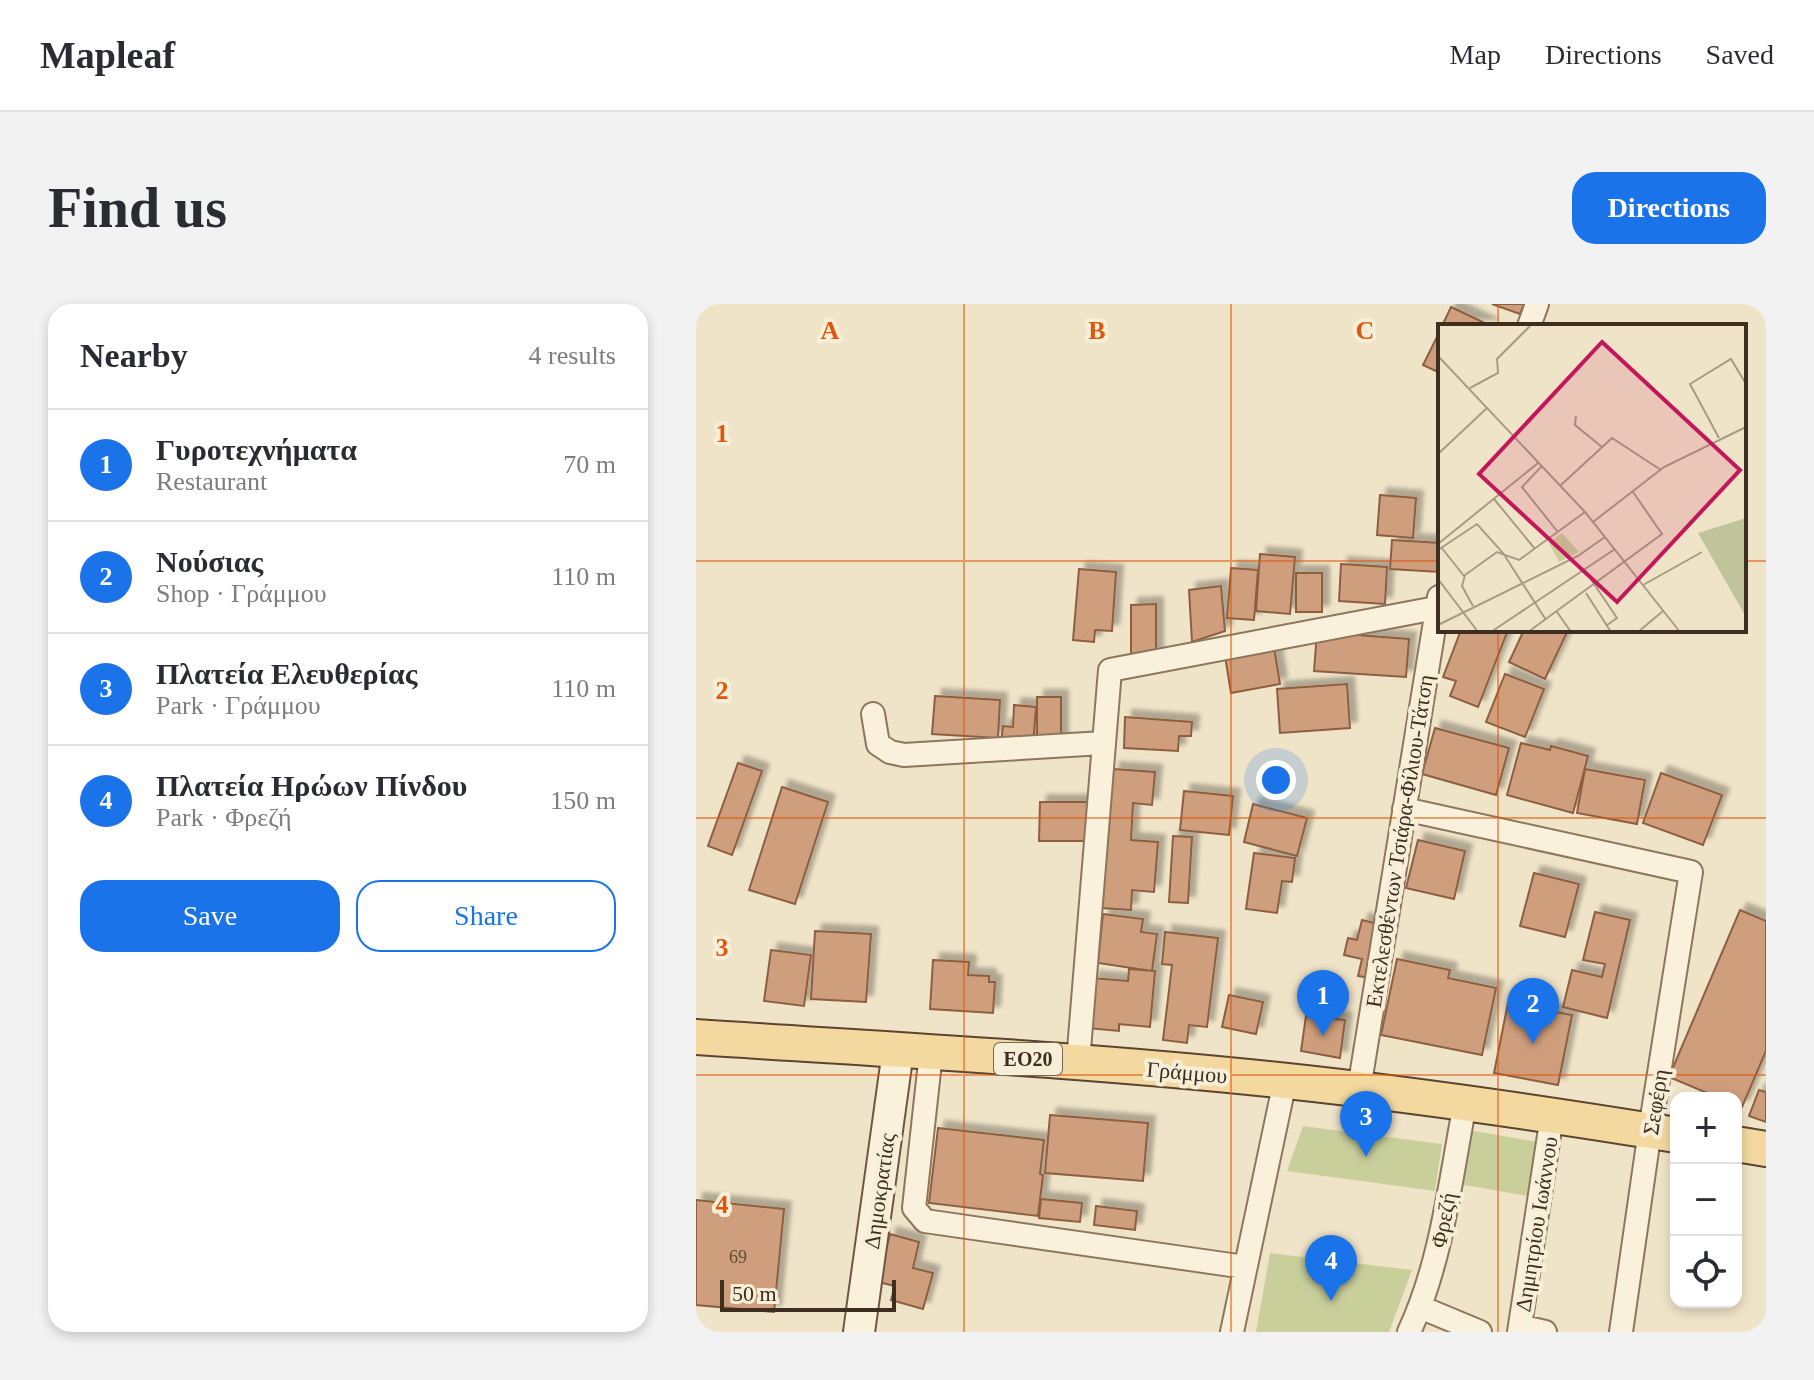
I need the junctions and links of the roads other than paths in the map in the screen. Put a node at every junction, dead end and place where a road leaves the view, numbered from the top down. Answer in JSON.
{"nodes":[{"id":1,"x":1537,"y":304,"type":"edge"},
{"id":2,"x":1530,"y":324,"type":"edge"},
{"id":3,"x":1438,"y":600,"type":"edge"},
{"id":4,"x":873,"y":714,"type":"dead end"},
{"id":5,"x":1103,"y":743,"type":"junction"},
{"id":6,"x":1404,"y":809,"type":"junction"},
{"id":7,"x":696,"y":1037,"type":"edge"},
{"id":8,"x":914,"y":1052,"type":"junction"},
{"id":9,"x":1078,"y":1062,"type":"junction"},
{"id":10,"x":1285,"y":1081,"type":"junction"},
{"id":11,"x":1359,"y":1089,"type":"junction"},
{"id":12,"x":1465,"y":1104,"type":"junction"},
{"id":13,"x":1552,"y":1116,"type":"junction"},
{"id":14,"x":1663,"y":1132,"type":"edge"},
{"id":15,"x":1742,"y":1145,"type":"edge"},
{"id":16,"x":1766,"y":1149,"type":"edge"},
{"id":17,"x":1245,"y":1267,"type":"junction"},
{"id":18,"x":1420,"y":1307,"type":"junction"},
{"id":19,"x":1519,"y":1329,"type":"edge"},
{"id":20,"x":859,"y":1332,"type":"edge"},
{"id":21,"x":1232,"y":1332,"type":"edge"},
{"id":22,"x":1409,"y":1332,"type":"edge"},
{"id":23,"x":1480,"y":1332,"type":"edge"},
{"id":24,"x":1545,"y":1332,"type":"edge"},
{"id":25,"x":1621,"y":1332,"type":"edge"}],
"edges":[{"from":1,"to":2,"type":"street"},
{"from":3,"to":5,"type":"street"},
{"from":3,"to":6,"type":"street","name":"Εκτελεσθέντων Τσιάρα-Φίλιου-Τάτση"},
{"from":4,"to":5,"type":"street"},
{"from":5,"to":9,"type":"street"},
{"from":6,"to":11,"type":"street","name":"Εκτελεσθέντων Τσιάρα-Φίλιου-Τάτση"},
{"from":6,"to":14,"type":"street","name":"Σεφέρη"},
{"from":7,"to":8,"type":"main road","name":"Γράμμου","number":"ΕΟ20"},
{"from":8,"to":9,"type":"main road","name":"Γράμμου","number":"ΕΟ20"},
{"from":8,"to":17,"type":"street"},
{"from":8,"to":20,"type":"street","name":"Δημοκρατίας"},
{"from":9,"to":10,"type":"main road","name":"Γράμμου","number":"ΕΟ20"},
{"from":10,"to":11,"type":"main road","name":"Γράμμου","number":"ΕΟ20"},
{"from":10,"to":17,"type":"street"},
{"from":11,"to":12,"type":"main road","name":"Γράμμου","number":"ΕΟ20"},
{"from":12,"to":13,"type":"main road","name":"Γράμμου","number":"ΕΟ20"},
{"from":12,"to":18,"type":"street","name":"Φρεζή"},
{"from":13,"to":14,"type":"main road","name":"Γράμμου","number":"ΕΟ20"},
{"from":13,"to":19,"type":"street","name":"Δημητρίου Ιωάννου"},
{"from":14,"to":25,"type":"street","name":"Σεφέρη"},
{"from":15,"to":16,"type":"main road"},
{"from":17,"to":21,"type":"street"},
{"from":18,"to":22,"type":"street","name":"Φρεζή"},
{"from":18,"to":23,"type":"street"},
{"from":19,"to":24,"type":"street"}]}
